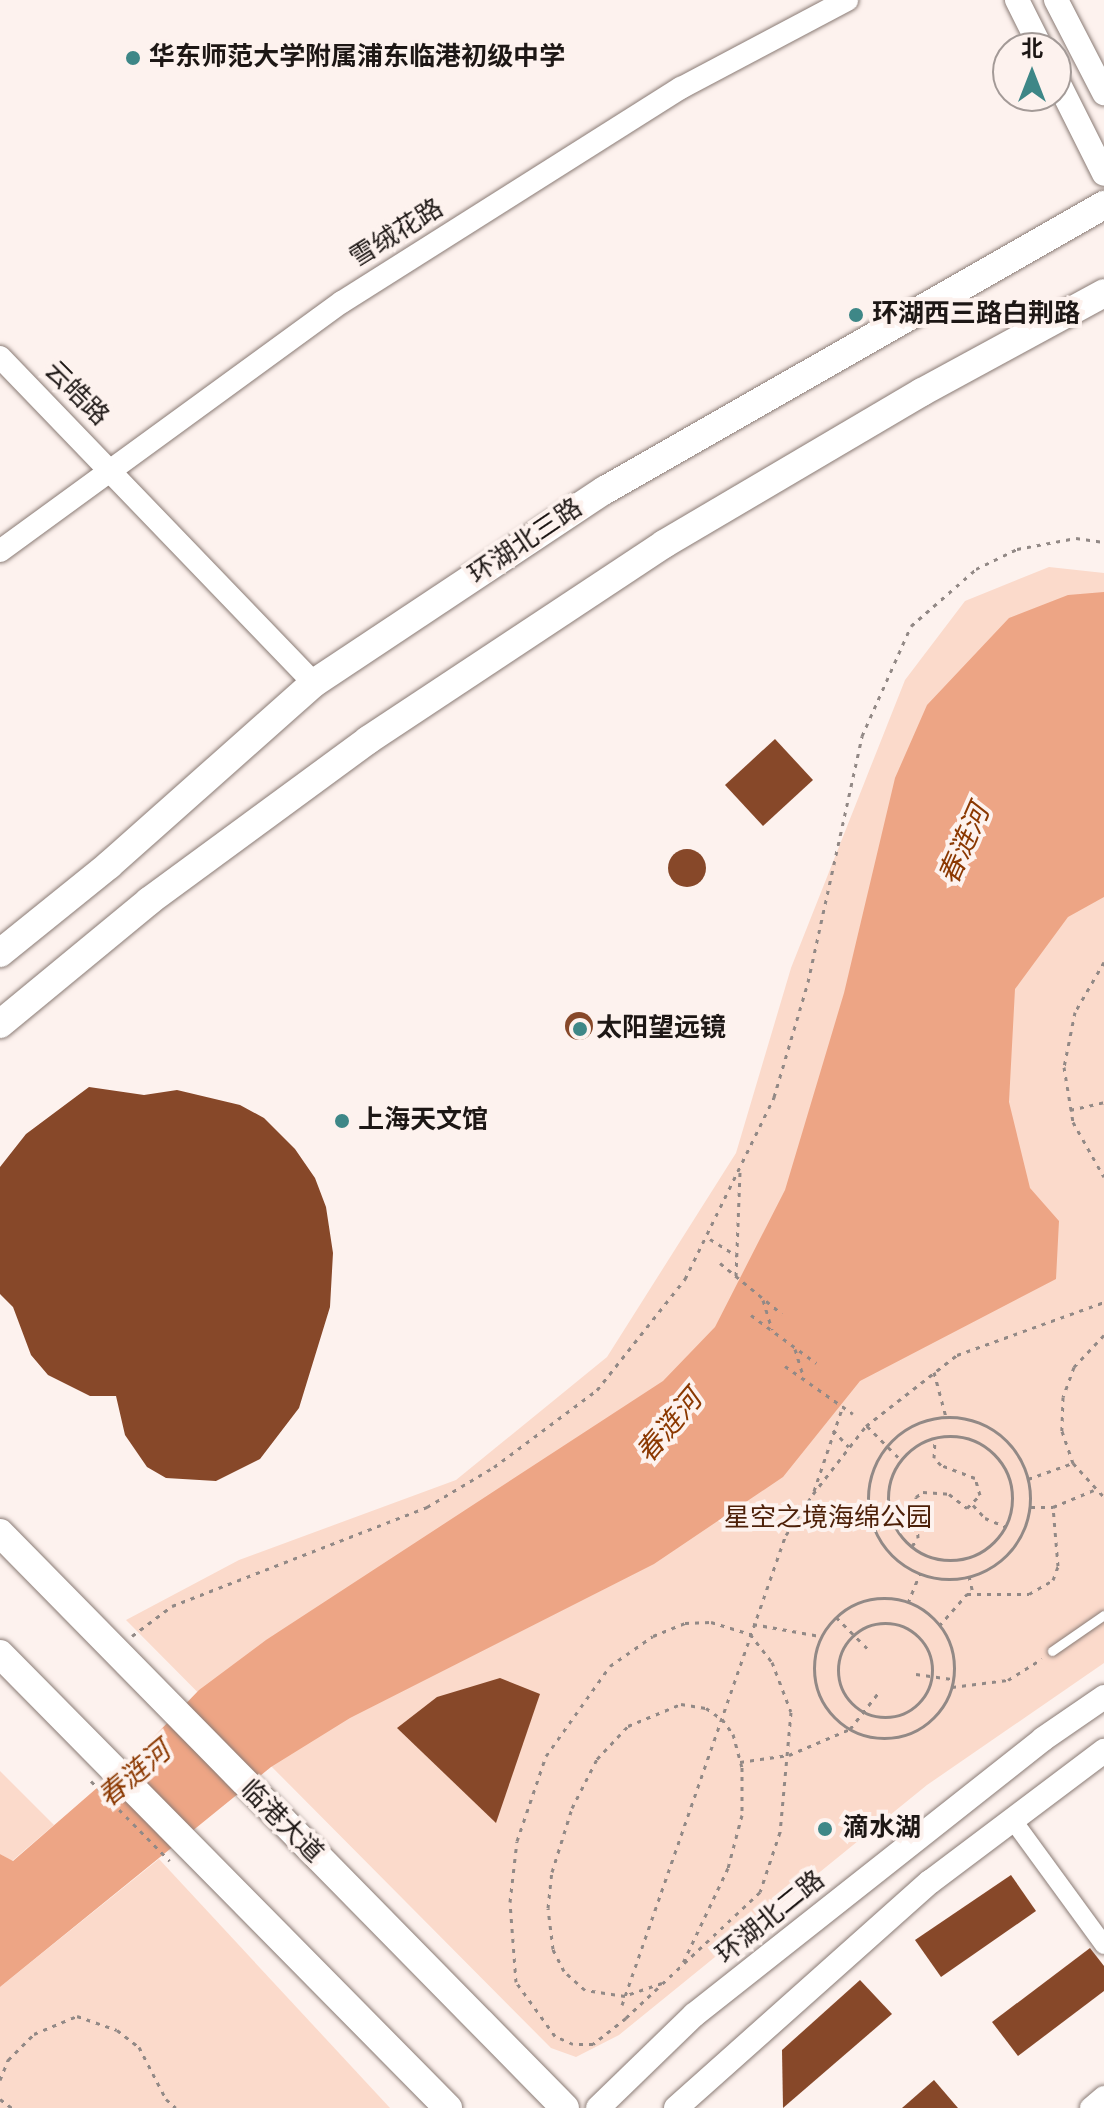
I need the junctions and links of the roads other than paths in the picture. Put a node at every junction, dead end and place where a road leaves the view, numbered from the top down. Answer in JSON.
{"nodes":[{"id":1,"x":847,"y":0,"type":"edge"},
{"id":2,"x":1017,"y":0,"type":"edge"},
{"id":3,"x":1056,"y":0,"type":"edge"},
{"id":4,"x":1033,"y":32,"type":"edge"},
{"id":5,"x":1104,"y":93,"type":"edge"},
{"id":6,"x":1072,"y":110,"type":"edge"},
{"id":7,"x":1104,"y":174,"type":"edge"},
{"id":8,"x":1104,"y":205,"type":"edge"},
{"id":9,"x":1104,"y":293,"type":"edge"},
{"id":10,"x":0,"y":357,"type":"edge"},
{"id":11,"x":111,"y":470,"type":"junction"},
{"id":12,"x":0,"y":551,"type":"edge"},
{"id":13,"x":314,"y":683,"type":"junction"},
{"id":14,"x":0,"y":953,"type":"edge"},
{"id":15,"x":0,"y":1024,"type":"edge"},
{"id":16,"x":0,"y":1533,"type":"edge"},
{"id":17,"x":1104,"y":1615,"type":"edge"},
{"id":18,"x":1052,"y":1651,"type":"road end"},
{"id":19,"x":0,"y":1654,"type":"edge"},
{"id":20,"x":1104,"y":1697,"type":"edge"},
{"id":21,"x":1104,"y":1751,"type":"edge"},
{"id":22,"x":1012,"y":1819,"type":"junction"},
{"id":23,"x":1104,"y":1945,"type":"edge"},
{"id":24,"x":1104,"y":2097,"type":"edge"},
{"id":25,"x":448,"y":2108,"type":"edge"},
{"id":26,"x":565,"y":2108,"type":"edge"},
{"id":27,"x":598,"y":2108,"type":"edge"},
{"id":28,"x":676,"y":2108,"type":"edge"},
{"id":29,"x":1091,"y":2108,"type":"edge"}],
"edges":[{"from":1,"to":11,"type":"street","name":"雪绒花路"},
{"from":2,"to":4,"type":"main road"},
{"from":3,"to":5,"type":"main road"},
{"from":6,"to":7,"type":"main road"},
{"from":8,"to":13,"type":"main road","name":"环湖北三路"},
{"from":9,"to":15,"type":"main road"},
{"from":10,"to":11,"type":"street","name":"云皓路"},
{"from":11,"to":12,"type":"street","name":"雪绒花路"},
{"from":11,"to":13,"type":"street","name":"云皓路"},
{"from":13,"to":14,"type":"main road","name":"环湖北三路"},
{"from":16,"to":26,"type":"main road","name":"临港大道"},
{"from":17,"to":18,"type":"lane"},
{"from":19,"to":25,"type":"main road"},
{"from":20,"to":27,"type":"main road","name":"环湖北二路"},
{"from":21,"to":22,"type":"main road"},
{"from":22,"to":23,"type":"street"},
{"from":22,"to":28,"type":"main road"},
{"from":24,"to":29,"type":"street"}]}
